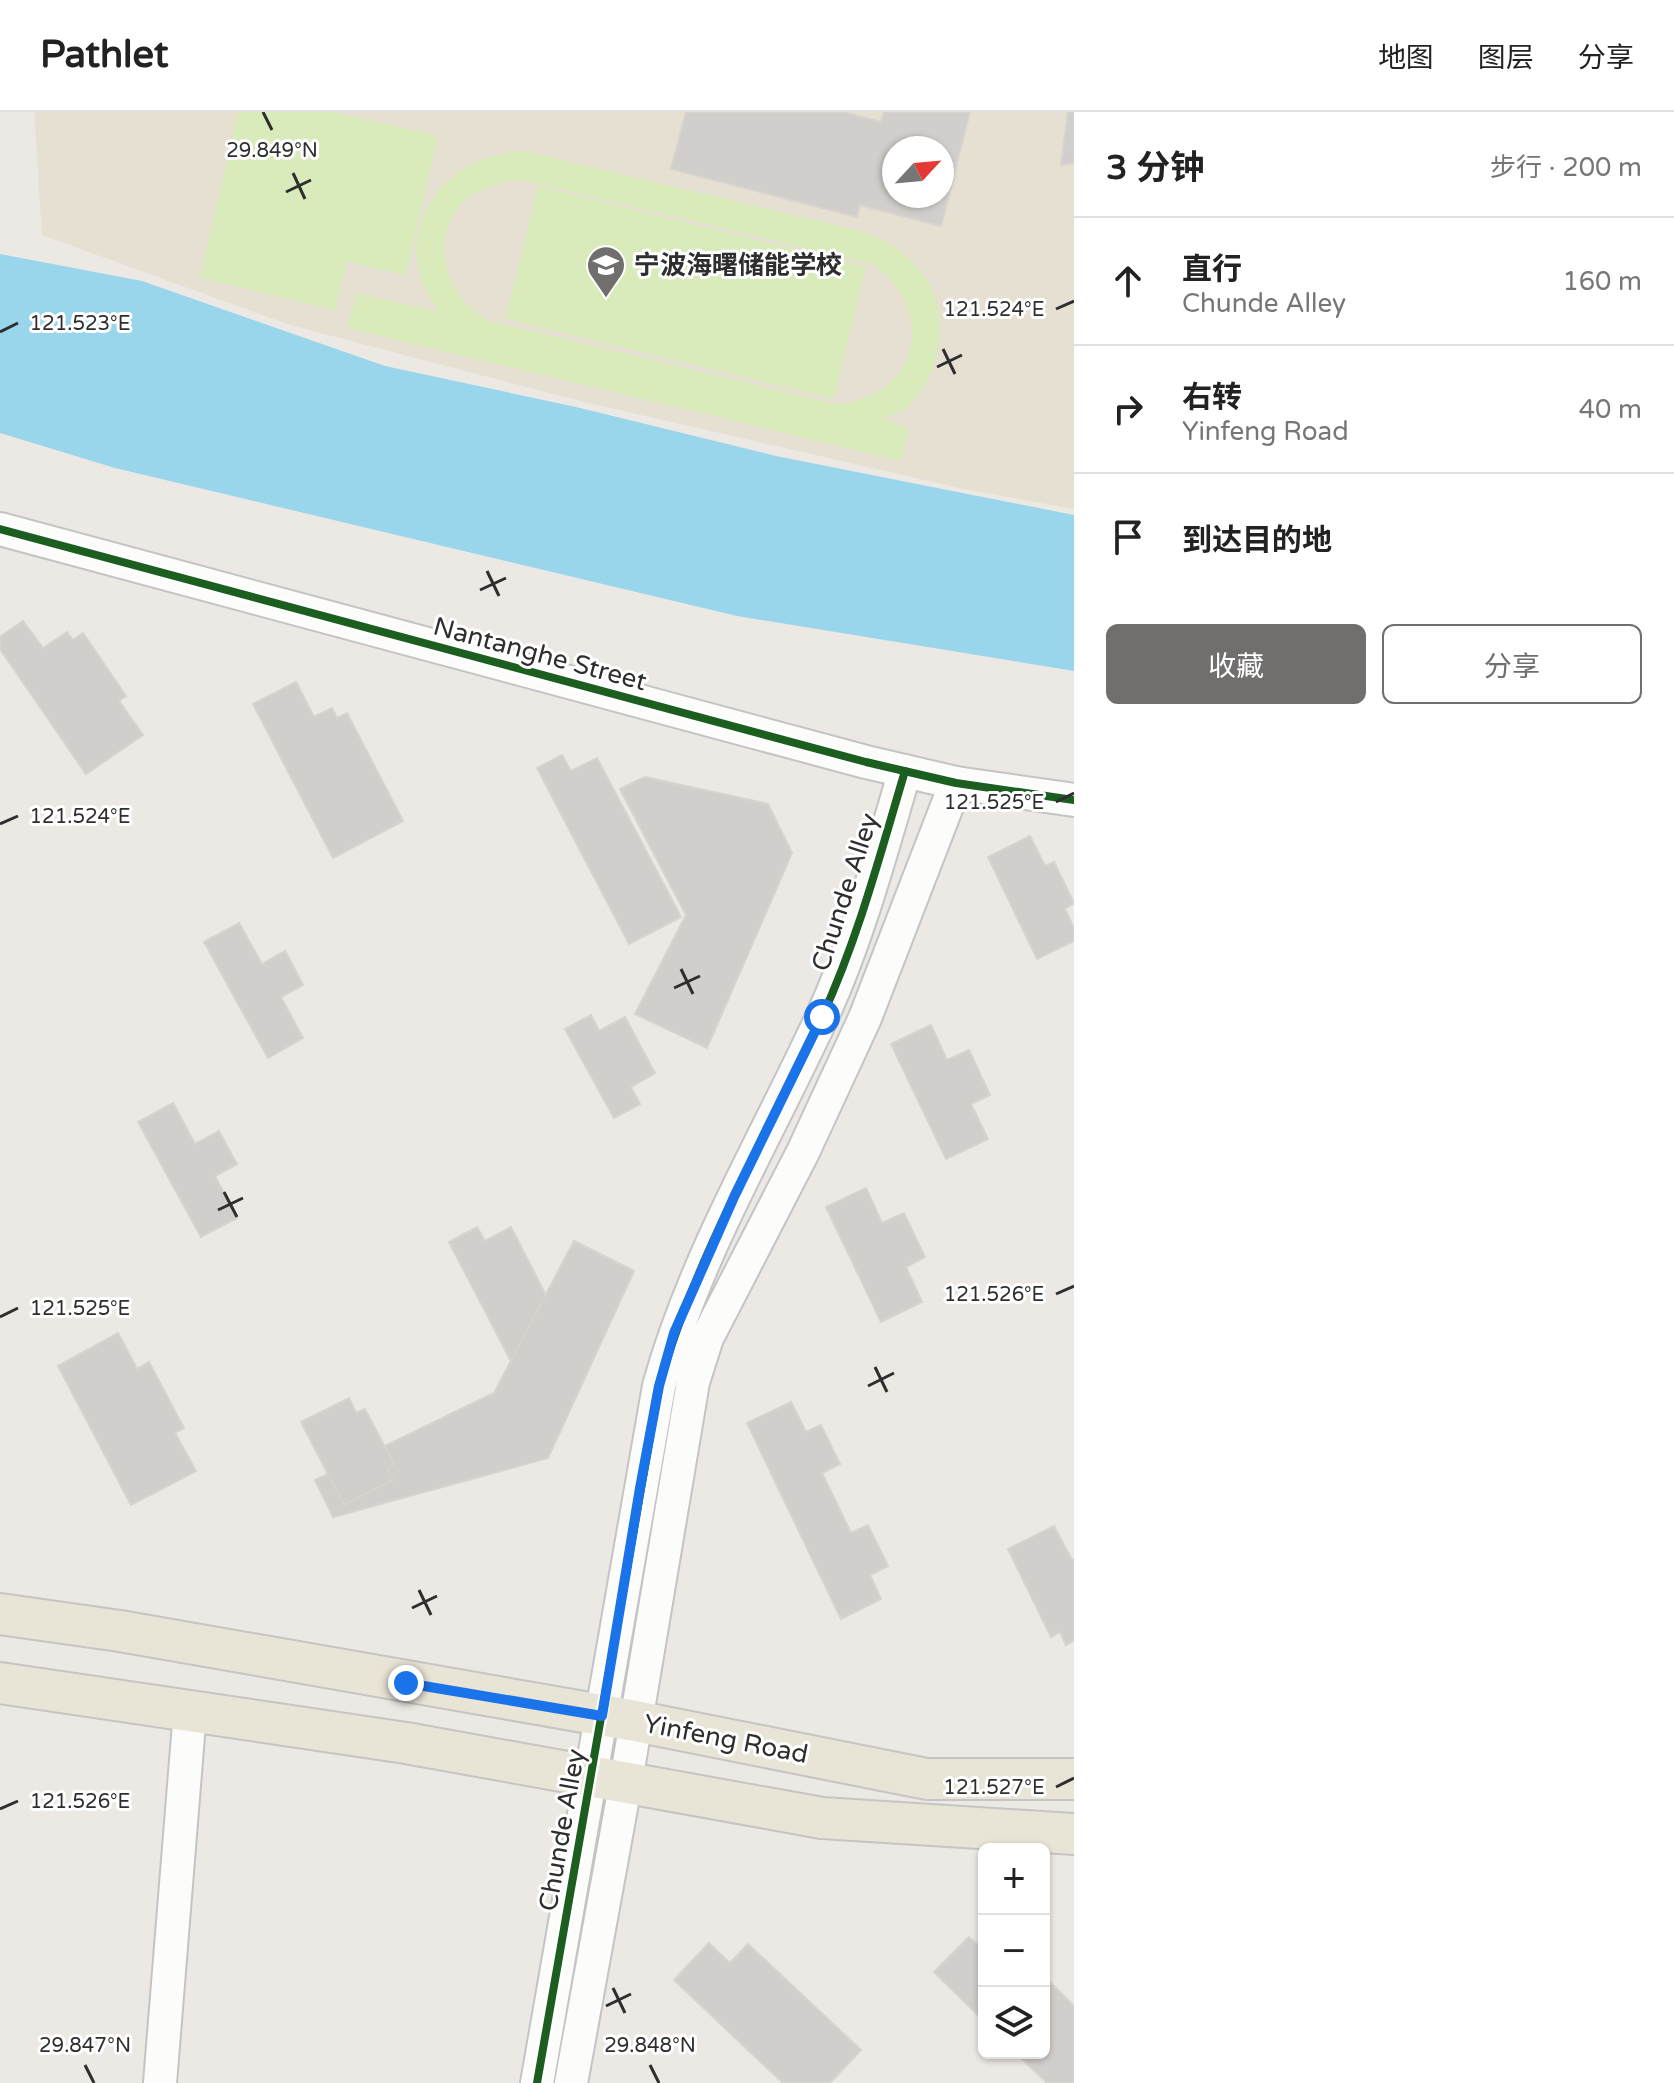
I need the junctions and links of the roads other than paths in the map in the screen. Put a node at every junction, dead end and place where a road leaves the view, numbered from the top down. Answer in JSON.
{"nodes":[{"id":1,"x":0,"y":529,"type":"edge"},
{"id":2,"x":905,"y":771,"type":"junction"},
{"id":3,"x":956,"y":783,"type":"junction"},
{"id":4,"x":1074,"y":800,"type":"edge"},
{"id":5,"x":0,"y":1614,"type":"edge"},
{"id":6,"x":0,"y":1683,"type":"edge"},
{"id":7,"x":190,"y":1711,"type":"junction"},
{"id":8,"x":618,"y":1718,"type":"junction"},
{"id":9,"x":610,"y":1778,"type":"junction"},
{"id":10,"x":1074,"y":1779,"type":"edge"},
{"id":11,"x":1074,"y":1834,"type":"edge"},
{"id":12,"x":160,"y":2083,"type":"edge"},
{"id":13,"x":537,"y":2083,"type":"edge"},
{"id":14,"x":571,"y":2083,"type":"edge"}],
"edges":[{"from":1,"to":2,"type":"street","name":"Nantanghe Street"},
{"from":2,"to":3,"type":"street","name":"Nantanghe Street"},
{"from":2,"to":8,"type":"street","name":"Chunde Alley"},
{"from":3,"to":4,"type":"street","name":"Nantanghe Street"},
{"from":3,"to":8,"type":"street","name":"Chunde Alley"},
{"from":5,"to":8,"type":"main road","name":"Yinfeng Road"},
{"from":6,"to":7,"type":"main road"},
{"from":7,"to":9,"type":"main road"},
{"from":7,"to":12,"type":"street"},
{"from":8,"to":9,"type":"street","name":"Chunde Alley"},
{"from":8,"to":10,"type":"main road","name":"Yinfeng Road"},
{"from":9,"to":11,"type":"main road"},
{"from":9,"to":13,"type":"street","name":"Chunde Alley"},
{"from":9,"to":14,"type":"street","name":"Chunde Alley"}]}
